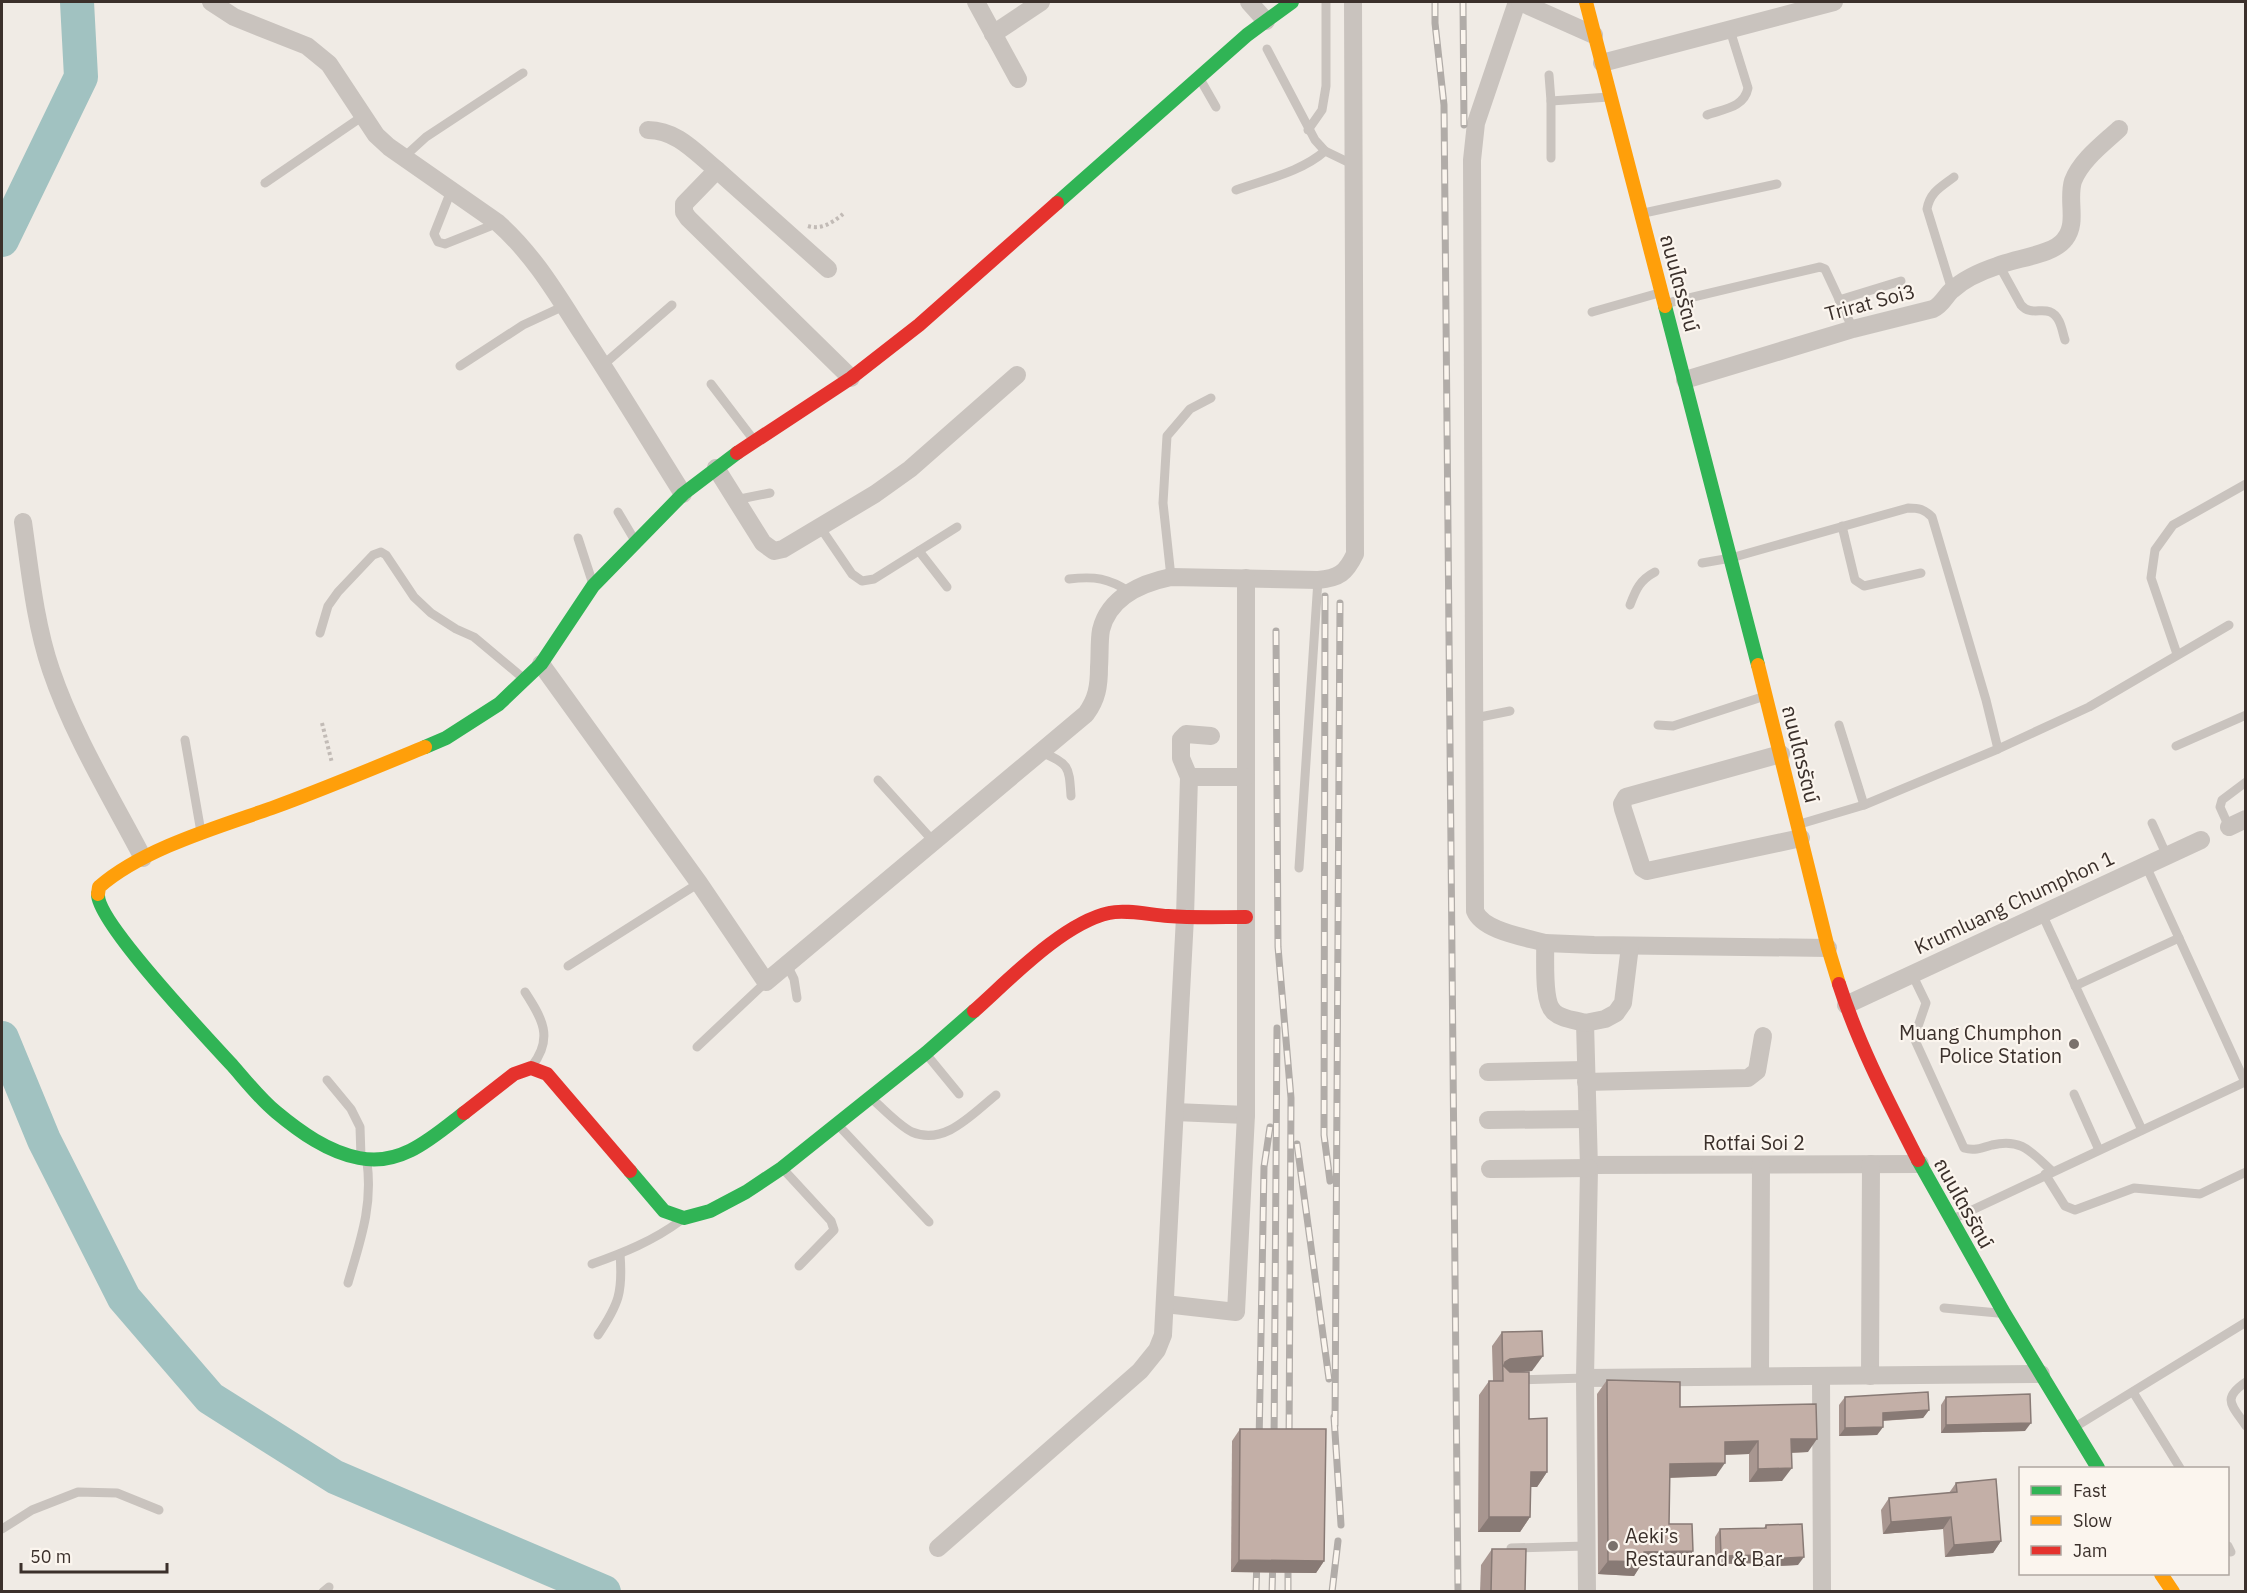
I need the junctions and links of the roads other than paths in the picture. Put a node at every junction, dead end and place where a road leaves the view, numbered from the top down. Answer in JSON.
{"nodes":[{"id":1,"x":211,"y":2,"type":"edge"},
{"id":2,"x":976,"y":2,"type":"edge"},
{"id":3,"x":1041,"y":2,"type":"edge"},
{"id":4,"x":1249,"y":2,"type":"edge"},
{"id":5,"x":1292,"y":2,"type":"edge"},
{"id":6,"x":1326,"y":2,"type":"edge"},
{"id":7,"x":1353,"y":2,"type":"edge"},
{"id":8,"x":1519,"y":2,"type":"edge"},
{"id":9,"x":1834,"y":2,"type":"edge"},
{"id":10,"x":1586,"y":4,"type":"edge"},
{"id":11,"x":1266,"y":21,"type":"junction"},
{"id":12,"x":1730,"y":30,"type":"junction"},
{"id":13,"x":993,"y":34,"type":"junction"},
{"id":14,"x":1594,"y":35,"type":"junction"},
{"id":15,"x":1267,"y":49,"type":"dead end"},
{"id":16,"x":1602,"y":63,"type":"junction"},
{"id":17,"x":523,"y":73,"type":"dead end"},
{"id":18,"x":1549,"y":75,"type":"dead end"},
{"id":19,"x":1199,"y":77,"type":"junction"},
{"id":20,"x":1018,"y":79,"type":"dead end"},
{"id":21,"x":1611,"y":97,"type":"junction"},
{"id":22,"x":1551,"y":101,"type":"junction"},
{"id":23,"x":1216,"y":107,"type":"dead end"},
{"id":24,"x":1707,"y":115,"type":"dead end"},
{"id":25,"x":363,"y":116,"type":"junction"},
{"id":26,"x":2119,"y":129,"type":"dead end"},
{"id":27,"x":648,"y":130,"type":"dead end"},
{"id":28,"x":1308,"y":130,"type":"junction"},
{"id":29,"x":1325,"y":151,"type":"junction"},
{"id":30,"x":403,"y":158,"type":"junction"},
{"id":31,"x":1551,"y":158,"type":"dead end"},
{"id":32,"x":1354,"y":165,"type":"junction"},
{"id":33,"x":717,"y":170,"type":"junction"},
{"id":34,"x":1954,"y":177,"type":"dead end"},
{"id":35,"x":265,"y":183,"type":"dead end"},
{"id":36,"x":1778,"y":184,"type":"dead end"},
{"id":37,"x":1236,"y":190,"type":"dead end"},
{"id":38,"x":451,"y":191,"type":"junction"},
{"id":39,"x":1642,"y":213,"type":"junction"},
{"id":40,"x":498,"y":223,"type":"junction"},
{"id":41,"x":1999,"y":265,"type":"junction"},
{"id":42,"x":828,"y":268,"type":"dead end"},
{"id":43,"x":1901,"y":281,"type":"dead end"},
{"id":44,"x":1952,"y":290,"type":"junction"},
{"id":45,"x":1664,"y":298,"type":"junction"},
{"id":46,"x":1839,"y":300,"type":"junction"},
{"id":47,"x":672,"y":305,"type":"dead end"},
{"id":48,"x":564,"y":306,"type":"junction"},
{"id":49,"x":1592,"y":312,"type":"dead end"},
{"id":50,"x":1853,"y":329,"type":"junction"},
{"id":51,"x":2065,"y":340,"type":"dead end"},
{"id":52,"x":603,"y":365,"type":"junction"},
{"id":53,"x":460,"y":366,"type":"dead end"},
{"id":54,"x":1017,"y":375,"type":"dead end"},
{"id":55,"x":851,"y":378,"type":"junction"},
{"id":56,"x":1685,"y":380,"type":"junction"},
{"id":57,"x":711,"y":384,"type":"dead end"},
{"id":58,"x":1211,"y":398,"type":"dead end"},
{"id":59,"x":754,"y":441,"type":"junction"},
{"id":60,"x":716,"y":468,"type":"junction"},
{"id":61,"x":2246,"y":484,"type":"edge"},
{"id":62,"x":770,"y":493,"type":"dead end"},
{"id":63,"x":683,"y":494,"type":"junction"},
{"id":64,"x":735,"y":500,"type":"junction"},
{"id":65,"x":618,"y":512,"type":"dead end"},
{"id":66,"x":23,"y":522,"type":"dead end"},
{"id":67,"x":1842,"y":526,"type":"junction"},
{"id":68,"x":820,"y":527,"type":"junction"},
{"id":69,"x":957,"y":527,"type":"dead end"},
{"id":70,"x":578,"y":538,"type":"dead end"},
{"id":71,"x":636,"y":541,"type":"junction"},
{"id":72,"x":919,"y":551,"type":"junction"},
{"id":73,"x":1731,"y":558,"type":"junction"},
{"id":74,"x":1702,"y":563,"type":"dead end"},
{"id":75,"x":1655,"y":572,"type":"dead end"},
{"id":76,"x":1922,"y":573,"type":"dead end"},
{"id":77,"x":1171,"y":577,"type":"junction"},
{"id":78,"x":1246,"y":578,"type":"junction"},
{"id":79,"x":1070,"y":579,"type":"dead end"},
{"id":80,"x":1318,"y":580,"type":"junction"},
{"id":81,"x":593,"y":586,"type":"junction"},
{"id":82,"x":947,"y":587,"type":"dead end"},
{"id":83,"x":1130,"y":592,"type":"junction"},
{"id":84,"x":1630,"y":605,"type":"dead end"},
{"id":85,"x":2229,"y":625,"type":"dead end"},
{"id":86,"x":320,"y":633,"type":"dead end"},
{"id":87,"x":2177,"y":654,"type":"junction"},
{"id":88,"x":541,"y":664,"type":"junction"},
{"id":89,"x":525,"y":680,"type":"junction"},
{"id":90,"x":1766,"y":696,"type":"junction"},
{"id":91,"x":1510,"y":711,"type":"dead end"},
{"id":92,"x":2246,"y":715,"type":"edge"},
{"id":93,"x":1475,"y":718,"type":"junction"},
{"id":94,"x":1658,"y":725,"type":"dead end"},
{"id":95,"x":1839,"y":725,"type":"dead end"},
{"id":96,"x":1211,"y":736,"type":"dead end"},
{"id":97,"x":185,"y":740,"type":"dead end"},
{"id":98,"x":2176,"y":746,"type":"dead end"},
{"id":99,"x":1998,"y":749,"type":"junction"},
{"id":100,"x":1041,"y":752,"type":"junction"},
{"id":101,"x":1781,"y":754,"type":"junction"},
{"id":102,"x":1190,"y":777,"type":"junction"},
{"id":103,"x":1246,"y":777,"type":"junction"},
{"id":104,"x":878,"y":780,"type":"dead end"},
{"id":105,"x":2246,"y":782,"type":"edge"},
{"id":106,"x":1071,"y":796,"type":"dead end"},
{"id":107,"x":1864,"y":805,"type":"junction"},
{"id":108,"x":2152,"y":823,"type":"dead end"},
{"id":109,"x":2237,"y":823,"type":"edge"},
{"id":110,"x":1799,"y":831,"type":"junction"},
{"id":111,"x":202,"y":833,"type":"junction"},
{"id":112,"x":2201,"y":840,"type":"dead end"},
{"id":113,"x":934,"y":842,"type":"junction"},
{"id":114,"x":2167,"y":856,"type":"junction"},
{"id":115,"x":143,"y":858,"type":"junction"},
{"id":116,"x":2146,"y":866,"type":"junction"},
{"id":117,"x":1299,"y":868,"type":"dead end"},
{"id":118,"x":699,"y":883,"type":"junction"},
{"id":119,"x":2042,"y":914,"type":"junction"},
{"id":120,"x":1185,"y":917,"type":"junction"},
{"id":121,"x":1246,"y":917,"type":"junction"},
{"id":122,"x":2179,"y":938,"type":"junction"},
{"id":123,"x":1545,"y":943,"type":"junction"},
{"id":124,"x":1630,"y":946,"type":"junction"},
{"id":125,"x":1828,"y":948,"type":"junction"},
{"id":126,"x":787,"y":965,"type":"junction"},
{"id":127,"x":568,"y":966,"type":"dead end"},
{"id":128,"x":1912,"y":974,"type":"junction"},
{"id":129,"x":766,"y":982,"type":"junction"},
{"id":130,"x":2075,"y":986,"type":"junction"},
{"id":131,"x":525,"y":992,"type":"dead end"},
{"id":132,"x":797,"y":998,"type":"dead end"},
{"id":133,"x":1846,"y":1005,"type":"junction"},
{"id":134,"x":1585,"y":1023,"type":"junction"},
{"id":135,"x":1763,"y":1036,"type":"dead end"},
{"id":136,"x":697,"y":1047,"type":"dead end"},
{"id":137,"x":926,"y":1053,"type":"junction"},
{"id":138,"x":531,"y":1068,"type":"junction"},
{"id":139,"x":1488,"y":1072,"type":"dead end"},
{"id":140,"x":1586,"y":1076,"type":"junction"},
{"id":141,"x":327,"y":1080,"type":"dead end"},
{"id":142,"x":2245,"y":1082,"type":"edge"},
{"id":143,"x":960,"y":1094,"type":"dead end"},
{"id":144,"x":2074,"y":1094,"type":"dead end"},
{"id":145,"x":996,"y":1095,"type":"dead end"},
{"id":146,"x":870,"y":1097,"type":"junction"},
{"id":147,"x":1175,"y":1112,"type":"junction"},
{"id":148,"x":1246,"y":1115,"type":"junction"},
{"id":149,"x":1587,"y":1119,"type":"junction"},
{"id":150,"x":1488,"y":1120,"type":"dead end"},
{"id":151,"x":837,"y":1124,"type":"junction"},
{"id":152,"x":2142,"y":1130,"type":"junction"},
{"id":153,"x":2099,"y":1150,"type":"junction"},
{"id":154,"x":364,"y":1160,"type":"junction"},
{"id":155,"x":1871,"y":1164,"type":"junction"},
{"id":156,"x":1920,"y":1164,"type":"junction"},
{"id":157,"x":1761,"y":1165,"type":"junction"},
{"id":158,"x":1588,"y":1166,"type":"junction"},
{"id":159,"x":782,"y":1168,"type":"junction"},
{"id":160,"x":1490,"y":1169,"type":"dead end"},
{"id":161,"x":2246,"y":1172,"type":"edge"},
{"id":162,"x":2049,"y":1173,"type":"junction"},
{"id":163,"x":684,"y":1218,"type":"junction"},
{"id":164,"x":1951,"y":1220,"type":"junction"},
{"id":165,"x":929,"y":1222,"type":"dead end"},
{"id":166,"x":620,"y":1254,"type":"junction"},
{"id":167,"x":592,"y":1264,"type":"dead end"},
{"id":168,"x":799,"y":1266,"type":"dead end"},
{"id":169,"x":348,"y":1283,"type":"dead end"},
{"id":170,"x":1165,"y":1304,"type":"junction"},
{"id":171,"x":1944,"y":1308,"type":"dead end"},
{"id":172,"x":2004,"y":1313,"type":"junction"},
{"id":173,"x":2246,"y":1322,"type":"edge"},
{"id":174,"x":598,"y":1335,"type":"dead end"},
{"id":175,"x":2041,"y":1374,"type":"junction"},
{"id":176,"x":1760,"y":1376,"type":"junction"},
{"id":177,"x":1821,"y":1376,"type":"junction"},
{"id":178,"x":1870,"y":1376,"type":"junction"},
{"id":179,"x":1585,"y":1378,"type":"junction"},
{"id":180,"x":1510,"y":1380,"type":"edge"},
{"id":181,"x":2246,"y":1382,"type":"edge"},
{"id":182,"x":2133,"y":1392,"type":"junction"},
{"id":183,"x":2246,"y":1426,"type":"edge"},
{"id":184,"x":2073,"y":1429,"type":"junction"},
{"id":185,"x":2097,"y":1467,"type":"edge"},
{"id":186,"x":2179,"y":1467,"type":"edge"},
{"id":187,"x":159,"y":1510,"type":"dead end"},
{"id":188,"x":2,"y":1529,"type":"edge"},
{"id":189,"x":1586,"y":1546,"type":"junction"},
{"id":190,"x":938,"y":1548,"type":"dead end"},
{"id":191,"x":1511,"y":1548,"type":"edge"},
{"id":192,"x":2162,"y":1575,"type":"edge"},
{"id":193,"x":1587,"y":1592,"type":"edge"},
{"id":194,"x":1822,"y":1592,"type":"edge"},
{"id":195,"x":2172,"y":1592,"type":"edge"}],
"edges":[{"from":1,"to":25,"type":"street"},
{"from":2,"to":13,"type":"street"},
{"from":3,"to":13,"type":"street"},
{"from":4,"to":11,"type":"street"},
{"from":5,"to":11,"type":"street"},
{"from":6,"to":28,"type":"lane"},
{"from":7,"to":32,"type":"street"},
{"from":8,"to":14,"type":"street"},
{"from":8,"to":93,"type":"street"},
{"from":9,"to":12,"type":"street"},
{"from":10,"to":14,"type":"street","name":"ถนนไตรรัตน์"},
{"from":11,"to":19,"type":"street"},
{"from":12,"to":16,"type":"street"},
{"from":12,"to":24,"type":"lane"},
{"from":13,"to":20,"type":"street"},
{"from":14,"to":16,"type":"street","name":"ถนนไตรรัตน์"},
{"from":15,"to":28,"type":"lane"},
{"from":16,"to":21,"type":"street","name":"ถนนไตรรัตน์"},
{"from":17,"to":30,"type":"lane"},
{"from":18,"to":22,"type":"lane"},
{"from":19,"to":23,"type":"lane"},
{"from":19,"to":55,"type":"street"},
{"from":21,"to":22,"type":"lane"},
{"from":21,"to":39,"type":"street","name":"ถนนไตรรัตน์"},
{"from":22,"to":31,"type":"lane"},
{"from":25,"to":30,"type":"street"},
{"from":25,"to":35,"type":"lane"},
{"from":26,"to":41,"type":"street","name":"Trirat Soi3"},
{"from":27,"to":33,"type":"street"},
{"from":28,"to":29,"type":"lane"},
{"from":29,"to":32,"type":"lane"},
{"from":29,"to":37,"type":"lane"},
{"from":30,"to":38,"type":"street"},
{"from":32,"to":80,"type":"street"},
{"from":33,"to":42,"type":"street"},
{"from":33,"to":55,"type":"street"},
{"from":34,"to":44,"type":"lane"},
{"from":36,"to":39,"type":"lane"},
{"from":38,"to":40,"type":"street"},
{"from":38,"to":40,"type":"lane"},
{"from":39,"to":45,"type":"street","name":"ถนนไตรรัตน์"},
{"from":40,"to":48,"type":"street"},
{"from":41,"to":44,"type":"street","name":"Trirat Soi3"},
{"from":41,"to":51,"type":"lane"},
{"from":43,"to":46,"type":"lane"},
{"from":44,"to":50,"type":"street","name":"Trirat Soi3"},
{"from":45,"to":46,"type":"lane"},
{"from":45,"to":49,"type":"lane"},
{"from":45,"to":56,"type":"street","name":"ถนนไตรรัตน์"},
{"from":46,"to":50,"type":"lane"},
{"from":47,"to":52,"type":"lane"},
{"from":48,"to":52,"type":"street"},
{"from":48,"to":53,"type":"lane"},
{"from":50,"to":56,"type":"street","name":"Trirat Soi3"},
{"from":52,"to":63,"type":"street"},
{"from":54,"to":68,"type":"street"},
{"from":55,"to":59,"type":"street"},
{"from":56,"to":73,"type":"street","name":"ถนนไตรรัตน์"},
{"from":57,"to":59,"type":"lane"},
{"from":58,"to":77,"type":"lane"},
{"from":59,"to":60,"type":"street"},
{"from":60,"to":63,"type":"street"},
{"from":60,"to":64,"type":"street"},
{"from":61,"to":87,"type":"lane"},
{"from":62,"to":64,"type":"lane"},
{"from":63,"to":71,"type":"street"},
{"from":64,"to":68,"type":"street"},
{"from":65,"to":71,"type":"lane"},
{"from":66,"to":115,"type":"street"},
{"from":67,"to":73,"type":"lane"},
{"from":67,"to":76,"type":"lane"},
{"from":67,"to":99,"type":"lane"},
{"from":68,"to":72,"type":"lane"},
{"from":69,"to":72,"type":"lane"},
{"from":70,"to":81,"type":"lane"},
{"from":71,"to":81,"type":"street"},
{"from":72,"to":82,"type":"lane"},
{"from":73,"to":74,"type":"lane"},
{"from":73,"to":90,"type":"street","name":"ถนนไตรรัตน์"},
{"from":75,"to":84,"type":"lane"},
{"from":77,"to":78,"type":"street"},
{"from":77,"to":83,"type":"street"},
{"from":78,"to":80,"type":"street"},
{"from":78,"to":103,"type":"street"},
{"from":79,"to":83,"type":"lane"},
{"from":80,"to":117,"type":"lane"},
{"from":81,"to":88,"type":"street"},
{"from":83,"to":100,"type":"street"},
{"from":85,"to":87,"type":"lane"},
{"from":86,"to":89,"type":"lane"},
{"from":87,"to":99,"type":"lane"},
{"from":88,"to":89,"type":"street"},
{"from":88,"to":118,"type":"street"},
{"from":89,"to":111,"type":"street"},
{"from":90,"to":94,"type":"lane"},
{"from":90,"to":101,"type":"street","name":"ถนนไตรรัตน์"},
{"from":91,"to":93,"type":"lane"},
{"from":92,"to":98,"type":"lane"},
{"from":93,"to":123,"type":"street"},
{"from":95,"to":107,"type":"lane"},
{"from":96,"to":102,"type":"street"},
{"from":97,"to":111,"type":"lane"},
{"from":99,"to":107,"type":"lane"},
{"from":100,"to":106,"type":"lane"},
{"from":100,"to":113,"type":"street"},
{"from":101,"to":110,"type":"street","name":"ถนนไตรรัตน์"},
{"from":101,"to":110,"type":"street"},
{"from":102,"to":103,"type":"street"},
{"from":102,"to":120,"type":"street"},
{"from":103,"to":121,"type":"street"},
{"from":104,"to":113,"type":"lane"},
{"from":105,"to":109,"type":"lane"},
{"from":107,"to":110,"type":"lane"},
{"from":108,"to":114,"type":"lane"},
{"from":110,"to":125,"type":"street","name":"ถนนไตรรัตน์"},
{"from":111,"to":115,"type":"street"},
{"from":112,"to":114,"type":"street","name":"Krumluang Chumphon 1"},
{"from":113,"to":126,"type":"street"},
{"from":114,"to":116,"type":"street","name":"Krumluang Chumphon 1"},
{"from":115,"to":154,"type":"street"},
{"from":116,"to":119,"type":"street","name":"Krumluang Chumphon 1"},
{"from":116,"to":122,"type":"lane"},
{"from":118,"to":127,"type":"lane"},
{"from":118,"to":129,"type":"street"},
{"from":119,"to":128,"type":"street","name":"Krumluang Chumphon 1"},
{"from":119,"to":130,"type":"lane"},
{"from":120,"to":121,"type":"street"},
{"from":120,"to":137,"type":"street"},
{"from":120,"to":147,"type":"street"},
{"from":121,"to":148,"type":"street"},
{"from":122,"to":130,"type":"lane"},
{"from":122,"to":142,"type":"lane"},
{"from":123,"to":124,"type":"street"},
{"from":123,"to":134,"type":"street"},
{"from":124,"to":125,"type":"street"},
{"from":124,"to":134,"type":"street"},
{"from":125,"to":133,"type":"street","name":"ถนนไตรรัตน์"},
{"from":126,"to":129,"type":"street"},
{"from":126,"to":132,"type":"lane"},
{"from":128,"to":133,"type":"street","name":"Krumluang Chumphon 1"},
{"from":128,"to":162,"type":"lane"},
{"from":129,"to":136,"type":"lane"},
{"from":130,"to":152,"type":"lane"},
{"from":131,"to":138,"type":"lane"},
{"from":133,"to":156,"type":"street","name":"ถนนไตรรัตน์"},
{"from":134,"to":140,"type":"street"},
{"from":135,"to":140,"type":"street"},
{"from":137,"to":143,"type":"lane"},
{"from":137,"to":146,"type":"street"},
{"from":138,"to":154,"type":"street"},
{"from":138,"to":163,"type":"street"},
{"from":139,"to":140,"type":"street"},
{"from":140,"to":149,"type":"street"},
{"from":141,"to":154,"type":"lane"},
{"from":142,"to":152,"type":"lane"},
{"from":144,"to":153,"type":"lane"},
{"from":145,"to":146,"type":"lane"},
{"from":146,"to":151,"type":"street"},
{"from":147,"to":148,"type":"street"},
{"from":147,"to":170,"type":"street"},
{"from":148,"to":170,"type":"street"},
{"from":149,"to":150,"type":"street"},
{"from":149,"to":158,"type":"street"},
{"from":151,"to":159,"type":"street"},
{"from":151,"to":165,"type":"lane"},
{"from":152,"to":153,"type":"lane"},
{"from":153,"to":162,"type":"lane"},
{"from":154,"to":169,"type":"lane"},
{"from":155,"to":156,"type":"street","name":"Rotfai Soi 2"},
{"from":155,"to":157,"type":"street","name":"Rotfai Soi 2"},
{"from":155,"to":178,"type":"street"},
{"from":156,"to":164,"type":"street","name":"ถนนไตรรัตน์"},
{"from":157,"to":158,"type":"street","name":"Rotfai Soi 2"},
{"from":157,"to":176,"type":"street"},
{"from":158,"to":160,"type":"street","name":"Rotfai Soi 2"},
{"from":158,"to":179,"type":"street"},
{"from":159,"to":163,"type":"street"},
{"from":159,"to":168,"type":"lane"},
{"from":161,"to":162,"type":"lane"},
{"from":162,"to":164,"type":"lane"},
{"from":163,"to":166,"type":"lane"},
{"from":164,"to":172,"type":"street","name":"ถนนไตรรัตน์"},
{"from":166,"to":167,"type":"lane"},
{"from":166,"to":174,"type":"lane"},
{"from":170,"to":190,"type":"street"},
{"from":171,"to":172,"type":"lane"},
{"from":172,"to":175,"type":"street","name":"ถนนไตรรัตน์"},
{"from":173,"to":182,"type":"lane"},
{"from":175,"to":178,"type":"street"},
{"from":175,"to":184,"type":"street","name":"ถนนไตรรัตน์"},
{"from":176,"to":177,"type":"street"},
{"from":176,"to":179,"type":"street"},
{"from":177,"to":178,"type":"street"},
{"from":177,"to":194,"type":"street"},
{"from":179,"to":180,"type":"lane"},
{"from":179,"to":189,"type":"street"},
{"from":181,"to":183,"type":"lane"},
{"from":182,"to":184,"type":"lane"},
{"from":182,"to":186,"type":"lane"},
{"from":184,"to":185,"type":"street","name":"ถนนไตรรัตน์"},
{"from":187,"to":188,"type":"lane"},
{"from":189,"to":191,"type":"lane"},
{"from":189,"to":193,"type":"street"},
{"from":192,"to":195,"type":"street"}]}
